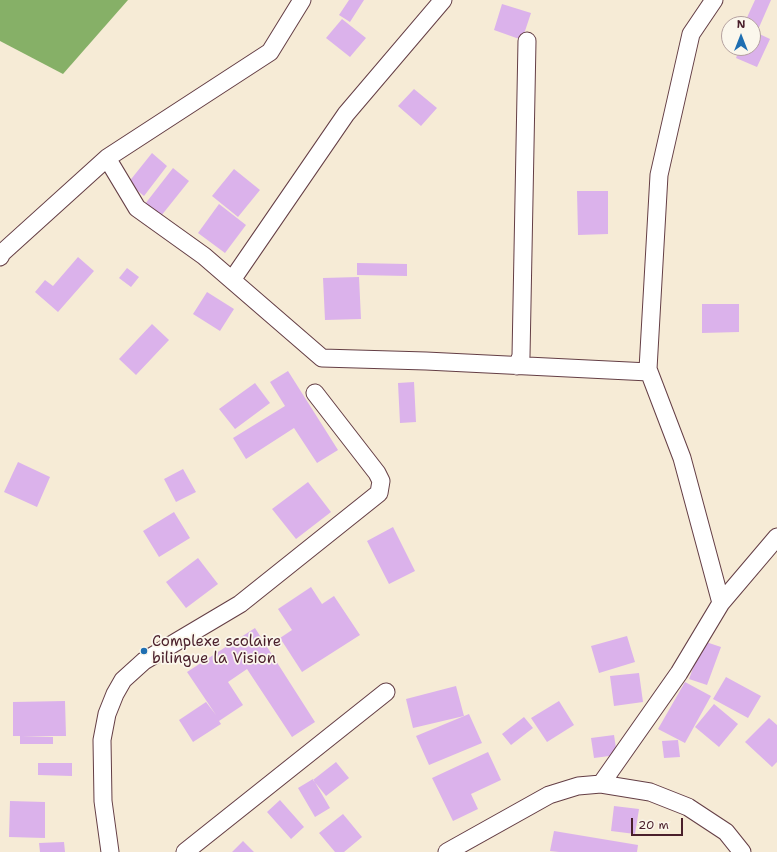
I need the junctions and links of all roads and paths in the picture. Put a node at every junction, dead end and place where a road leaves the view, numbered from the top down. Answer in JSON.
{"nodes":[{"id":1,"x":302,"y":0,"type":"edge"},
{"id":2,"x":442,"y":0,"type":"edge"},
{"id":3,"x":714,"y":0,"type":"edge"},
{"id":4,"x":527,"y":41,"type":"dead end"},
{"id":5,"x":107,"y":158,"type":"junction"},
{"id":6,"x":0,"y":257,"type":"edge"},
{"id":7,"x":232,"y":280,"type":"junction"},
{"id":8,"x":517,"y":366,"type":"junction"},
{"id":9,"x":649,"y":372,"type":"junction"},
{"id":10,"x":315,"y":393,"type":"dead end"},
{"id":11,"x":777,"y":537,"type":"edge"},
{"id":12,"x":721,"y":603,"type":"junction"},
{"id":13,"x":386,"y":692,"type":"dead end"},
{"id":14,"x":601,"y":784,"type":"junction"},
{"id":15,"x":110,"y":852,"type":"edge"},
{"id":16,"x":185,"y":852,"type":"edge"},
{"id":17,"x":447,"y":852,"type":"edge"},
{"id":18,"x":742,"y":852,"type":"edge"}],
"edges":[{"from":1,"to":5,"type":"street"},
{"from":2,"to":7,"type":"street"},
{"from":3,"to":9,"type":"street"},
{"from":4,"to":8,"type":"street"},
{"from":5,"to":6,"type":"street"},
{"from":5,"to":7,"type":"street"},
{"from":7,"to":8,"type":"street"},
{"from":8,"to":9,"type":"street"},
{"from":9,"to":12,"type":"street"},
{"from":10,"to":15,"type":"street"},
{"from":11,"to":12,"type":"street"},
{"from":12,"to":14,"type":"street"},
{"from":13,"to":16,"type":"street"},
{"from":14,"to":17,"type":"street"},
{"from":14,"to":18,"type":"street"}]}
